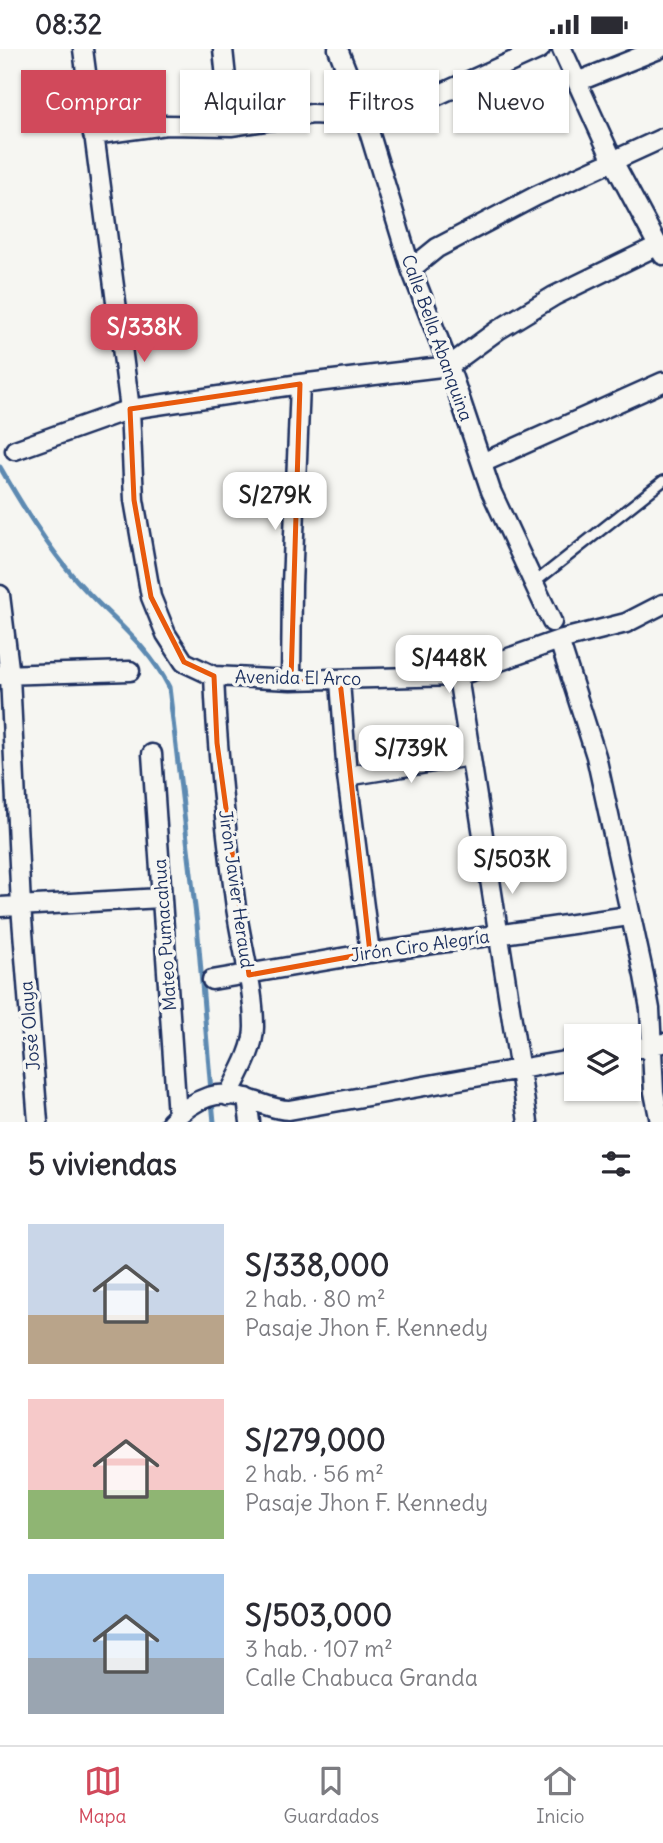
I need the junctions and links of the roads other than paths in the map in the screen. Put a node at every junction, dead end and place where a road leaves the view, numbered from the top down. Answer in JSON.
{"nodes":[{"id":1,"x":83,"y":49,"type":"edge"},
{"id":2,"x":223,"y":49,"type":"edge"},
{"id":3,"x":338,"y":49,"type":"edge"},
{"id":4,"x":540,"y":49,"type":"edge"},
{"id":5,"x":562,"y":49,"type":"edge"},
{"id":6,"x":659,"y":49,"type":"edge"},
{"id":7,"x":225,"y":70,"type":"edge"},
{"id":8,"x":346,"y":70,"type":"edge"},
{"id":9,"x":577,"y":82,"type":"junction"},
{"id":10,"x":439,"y":95,"type":"edge"},
{"id":11,"x":180,"y":125,"type":"edge"},
{"id":12,"x":370,"y":133,"type":"edge"},
{"id":13,"x":93,"y":135,"type":"junction"},
{"id":14,"x":663,"y":138,"type":"edge"},
{"id":15,"x":613,"y":161,"type":"junction"},
{"id":16,"x":661,"y":250,"type":"edge"},
{"id":17,"x":411,"y":269,"type":"junction"},
{"id":18,"x":449,"y":366,"type":"junction"},
{"id":19,"x":663,"y":382,"type":"edge"},
{"id":20,"x":300,"y":384,"type":"junction"},
{"id":21,"x":130,"y":409,"type":"junction"},
{"id":22,"x":15,"y":450,"type":"dead end"},
{"id":23,"x":482,"y":463,"type":"junction"},
{"id":24,"x":663,"y":481,"type":"edge"},
{"id":25,"x":534,"y":583,"type":"junction"},
{"id":26,"x":0,"y":595,"type":"edge"},
{"id":27,"x":663,"y":604,"type":"edge"},
{"id":28,"x":552,"y":622,"type":"dead end"},
{"id":29,"x":559,"y":640,"type":"junction"},
{"id":30,"x":130,"y":671,"type":"dead end"},
{"id":31,"x":5,"y":675,"type":"edge"},
{"id":32,"x":458,"y":675,"type":"junction"},
{"id":33,"x":214,"y":676,"type":"junction"},
{"id":34,"x":291,"y":680,"type":"junction"},
{"id":35,"x":340,"y":681,"type":"junction"},
{"id":36,"x":152,"y":754,"type":"dead end"},
{"id":37,"x":470,"y":756,"type":"junction"},
{"id":38,"x":346,"y":776,"type":"junction"},
{"id":39,"x":161,"y":898,"type":"junction"},
{"id":40,"x":0,"y":907,"type":"edge"},
{"id":41,"x":21,"y":907,"type":"junction"},
{"id":42,"x":629,"y":916,"type":"junction"},
{"id":43,"x":498,"y":935,"type":"junction"},
{"id":44,"x":370,"y":953,"type":"junction"},
{"id":45,"x":249,"y":975,"type":"junction"},
{"id":46,"x":212,"y":980,"type":"dead end"},
{"id":47,"x":658,"y":1044,"type":"edge"},
{"id":48,"x":564,"y":1061,"type":"edge"},
{"id":49,"x":519,"y":1068,"type":"junction"},
{"id":50,"x":226,"y":1096,"type":"junction"},
{"id":51,"x":247,"y":1098,"type":"junction"},
{"id":52,"x":174,"y":1119,"type":"edge"},
{"id":53,"x":38,"y":1122,"type":"edge"},
{"id":54,"x":250,"y":1122,"type":"edge"},
{"id":55,"x":528,"y":1122,"type":"edge"},
{"id":56,"x":660,"y":1122,"type":"edge"}],
"edges":[{"from":1,"to":13,"type":"street"},
{"from":2,"to":7,"type":"street"},
{"from":3,"to":8,"type":"street","name":"Calle Bella Abanquina"},
{"from":4,"to":10,"type":"street"},
{"from":5,"to":9,"type":"street"},
{"from":6,"to":9,"type":"street"},
{"from":9,"to":15,"type":"street"},
{"from":11,"to":13,"type":"street"},
{"from":12,"to":17,"type":"street","name":"Calle Bella Abanquina"},
{"from":13,"to":21,"type":"street"},
{"from":14,"to":15,"type":"street"},
{"from":15,"to":16,"type":"street"},
{"from":15,"to":17,"type":"street"},
{"from":16,"to":18,"type":"street"},
{"from":17,"to":18,"type":"street","name":"Calle Bella Abanquina"},
{"from":18,"to":20,"type":"street"},
{"from":18,"to":23,"type":"street","name":"Calle Bella Abanquina"},
{"from":19,"to":23,"type":"street"},
{"from":20,"to":21,"type":"street"},
{"from":20,"to":34,"type":"street"},
{"from":21,"to":22,"type":"street"},
{"from":21,"to":33,"type":"street"},
{"from":23,"to":25,"type":"street","name":"Calle Bella Abanquina"},
{"from":24,"to":25,"type":"lane"},
{"from":25,"to":28,"type":"street","name":"Calle Bella Abanquina"},
{"from":26,"to":31,"type":"street","name":"José Olaya"},
{"from":27,"to":29,"type":"street","name":"Avenida El Arco"},
{"from":29,"to":32,"type":"street","name":"Avenida El Arco"},
{"from":29,"to":42,"type":"street"},
{"from":30,"to":31,"type":"street"},
{"from":31,"to":41,"type":"street","name":"José Olaya"},
{"from":32,"to":35,"type":"street","name":"Avenida El Arco"},
{"from":32,"to":37,"type":"street"},
{"from":33,"to":34,"type":"street","name":"Avenida El Arco"},
{"from":33,"to":45,"type":"street","name":"Jirón Javier Heraud"},
{"from":34,"to":35,"type":"street","name":"Avenida El Arco"},
{"from":35,"to":38,"type":"street"},
{"from":36,"to":39,"type":"street","name":"Mateo Pumacahua"},
{"from":37,"to":38,"type":"street"},
{"from":37,"to":43,"type":"street"},
{"from":38,"to":44,"type":"street"},
{"from":39,"to":41,"type":"street"},
{"from":39,"to":52,"type":"street","name":"Mateo Pumacahua"},
{"from":40,"to":41,"type":"street"},
{"from":41,"to":53,"type":"street","name":"José Olaya"},
{"from":42,"to":43,"type":"street","name":"Jirón Ciro Alegría"},
{"from":42,"to":47,"type":"street"},
{"from":43,"to":44,"type":"street","name":"Jirón Ciro Alegría"},
{"from":43,"to":49,"type":"street"},
{"from":44,"to":45,"type":"street","name":"Jirón Ciro Alegría"},
{"from":45,"to":46,"type":"street","name":"Jirón Ciro Alegría"},
{"from":45,"to":50,"type":"street","name":"Jirón Javier Heraud"},
{"from":47,"to":56,"type":"street"},
{"from":48,"to":49,"type":"street"},
{"from":49,"to":51,"type":"street"},
{"from":49,"to":55,"type":"street"},
{"from":50,"to":51,"type":"street"},
{"from":50,"to":52,"type":"street"},
{"from":51,"to":54,"type":"street"}]}
